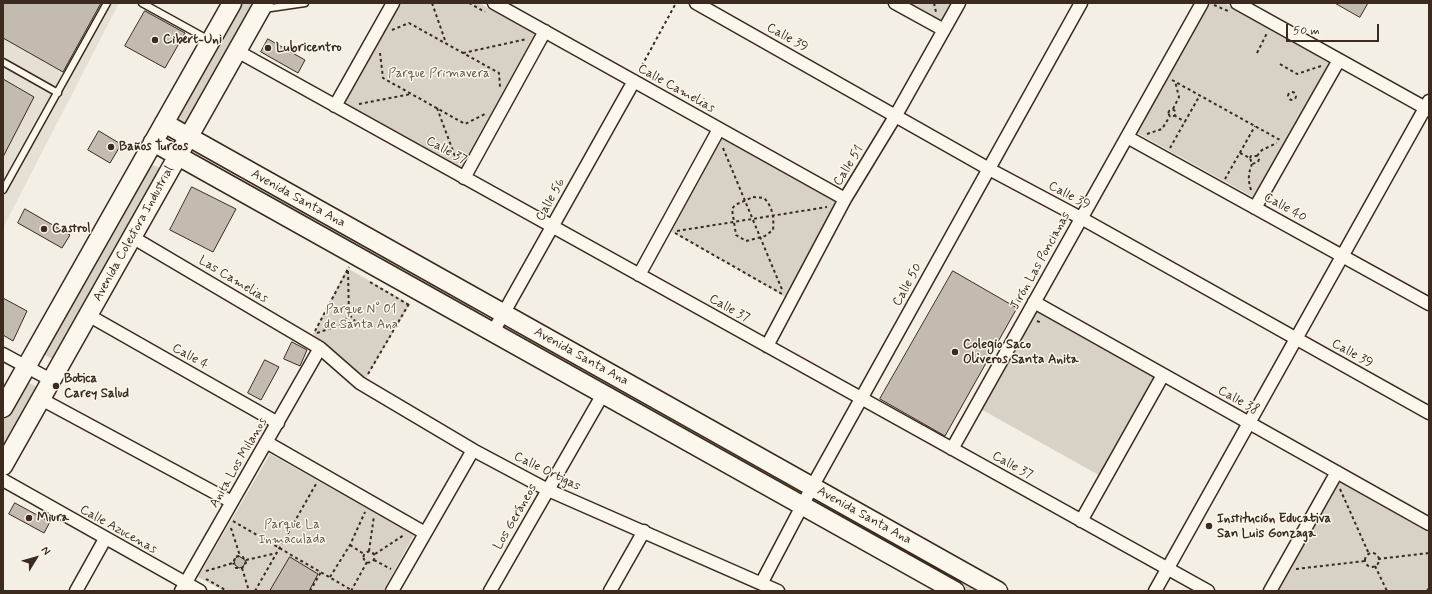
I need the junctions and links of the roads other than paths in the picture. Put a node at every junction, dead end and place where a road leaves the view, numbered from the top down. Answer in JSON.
{"nodes":[{"id":1,"x":107,"y":3,"type":"edge"},
{"id":2,"x":142,"y":3,"type":"edge"},
{"id":3,"x":232,"y":3,"type":"edge"},
{"id":4,"x":305,"y":3,"type":"edge"},
{"id":5,"x":393,"y":3,"type":"edge"},
{"id":6,"x":494,"y":3,"type":"edge"},
{"id":7,"x":696,"y":3,"type":"edge"},
{"id":8,"x":895,"y":3,"type":"edge"},
{"id":9,"x":959,"y":3,"type":"edge"},
{"id":10,"x":1080,"y":3,"type":"edge"},
{"id":11,"x":1202,"y":3,"type":"edge"},
{"id":12,"x":1238,"y":3,"type":"edge"},
{"id":13,"x":262,"y":6,"type":"edge"},
{"id":14,"x":944,"y":30,"type":"junction"},
{"id":15,"x":545,"y":31,"type":"junction"},
{"id":16,"x":210,"y":42,"type":"junction"},
{"id":17,"x":237,"y":51,"type":"junction"},
{"id":18,"x":1339,"y":60,"type":"junction"},
{"id":19,"x":3,"y":62,"type":"edge"},
{"id":20,"x":634,"y":81,"type":"junction"},
{"id":21,"x":58,"y":93,"type":"junction"},
{"id":22,"x":335,"y":106,"type":"junction"},
{"id":23,"x":1428,"y":106,"type":"edge"},
{"id":24,"x":896,"y":115,"type":"junction"},
{"id":25,"x":164,"y":123,"type":"junction"},
{"id":26,"x":719,"y":129,"type":"junction"},
{"id":27,"x":189,"y":137,"type":"junction"},
{"id":28,"x":1127,"y":137,"type":"junction"},
{"id":29,"x":153,"y":142,"type":"junction"},
{"id":30,"x":178,"y":156,"type":"junction"},
{"id":31,"x":989,"y":169,"type":"junction"},
{"id":32,"x":464,"y":178,"type":"junction"},
{"id":33,"x":3,"y":190,"type":"edge"},
{"id":34,"x":845,"y":199,"type":"junction"},
{"id":35,"x":1254,"y":208,"type":"junction"},
{"id":36,"x":1081,"y":218,"type":"junction"},
{"id":37,"x":552,"y":226,"type":"junction"},
{"id":38,"x":132,"y":237,"type":"junction"},
{"id":39,"x":1342,"y":256,"type":"junction"},
{"id":40,"x":639,"y":275,"type":"junction"},
{"id":41,"x":1034,"y":302,"type":"junction"},
{"id":42,"x":1429,"y":304,"type":"edge"},
{"id":43,"x":503,"y":313,"type":"junction"},
{"id":44,"x":88,"y":315,"type":"junction"},
{"id":45,"x":493,"y":332,"type":"junction"},
{"id":46,"x":1296,"y":339,"type":"junction"},
{"id":47,"x":767,"y":346,"type":"junction"},
{"id":48,"x":320,"y":348,"type":"junction"},
{"id":49,"x":3,"y":354,"type":"edge"},
{"id":50,"x":27,"y":366,"type":"junction"},
{"id":51,"x":1163,"y":375,"type":"junction"},
{"id":52,"x":51,"y":380,"type":"junction"},
{"id":53,"x":603,"y":394,"type":"junction"},
{"id":54,"x":861,"y":398,"type":"junction"},
{"id":55,"x":41,"y":399,"type":"junction"},
{"id":56,"x":3,"y":408,"type":"edge"},
{"id":57,"x":1429,"y":413,"type":"edge"},
{"id":58,"x":278,"y":422,"type":"junction"},
{"id":59,"x":1249,"y":423,"type":"junction"},
{"id":60,"x":266,"y":442,"type":"junction"},
{"id":61,"x":952,"y":449,"type":"junction"},
{"id":62,"x":473,"y":450,"type":"junction"},
{"id":63,"x":3,"y":466,"type":"edge"},
{"id":64,"x":1337,"y":472,"type":"junction"},
{"id":65,"x":3,"y":480,"type":"edge"},
{"id":66,"x":812,"y":487,"type":"junction"},
{"id":67,"x":548,"y":490,"type":"junction"},
{"id":68,"x":232,"y":502,"type":"junction"},
{"id":69,"x":802,"y":505,"type":"junction"},
{"id":70,"x":1081,"y":520,"type":"junction"},
{"id":71,"x":1429,"y":524,"type":"edge"},
{"id":72,"x":644,"y":531,"type":"junction"},
{"id":73,"x":425,"y":533,"type":"junction"},
{"id":74,"x":106,"y":539,"type":"junction"},
{"id":75,"x":1168,"y":569,"type":"junction"},
{"id":76,"x":762,"y":582,"type":"junction"},
{"id":77,"x":183,"y":587,"type":"edge"},
{"id":78,"x":76,"y":591,"type":"edge"},
{"id":79,"x":200,"y":591,"type":"edge"},
{"id":80,"x":392,"y":591,"type":"edge"},
{"id":81,"x":490,"y":591,"type":"edge"},
{"id":82,"x":610,"y":591,"type":"edge"},
{"id":83,"x":778,"y":591,"type":"edge"},
{"id":84,"x":955,"y":591,"type":"edge"},
{"id":85,"x":998,"y":591,"type":"edge"},
{"id":86,"x":1156,"y":591,"type":"edge"},
{"id":87,"x":1208,"y":591,"type":"edge"},
{"id":88,"x":1270,"y":591,"type":"edge"}],
"edges":[{"from":1,"to":21,"type":"lane"},
{"from":2,"to":16,"type":"lane"},
{"from":3,"to":16,"type":"street"},
{"from":4,"to":13,"type":"lane"},
{"from":5,"to":22,"type":"street"},
{"from":6,"to":15,"type":"street","name":"Calle Camelias"},
{"from":7,"to":24,"type":"street","name":"Calle 39"},
{"from":8,"to":14,"type":"street"},
{"from":9,"to":14,"type":"street","name":"Calle 51"},
{"from":10,"to":31,"type":"street","name":"Calle 50"},
{"from":11,"to":28,"type":"street","name":"Jirón Las Poncianas"},
{"from":12,"to":18,"type":"street"},
{"from":13,"to":17,"type":"street","name":"Avenida Colectora Industrial"},
{"from":14,"to":24,"type":"street","name":"Calle 51"},
{"from":15,"to":20,"type":"street","name":"Calle Camelias"},
{"from":15,"to":32,"type":"street"},
{"from":16,"to":25,"type":"street"},
{"from":17,"to":22,"type":"street","name":"Calle 37"},
{"from":17,"to":27,"type":"street","name":"Avenida Colectora Industrial"},
{"from":18,"to":23,"type":"street"},
{"from":18,"to":35,"type":"street"},
{"from":19,"to":21,"type":"lane"},
{"from":20,"to":26,"type":"street","name":"Calle Camelias"},
{"from":20,"to":37,"type":"street","name":"Calle 56"},
{"from":21,"to":33,"type":"lane"},
{"from":22,"to":32,"type":"street","name":"Calle 37"},
{"from":23,"to":39,"type":"street"},
{"from":24,"to":31,"type":"street","name":"Calle 39"},
{"from":24,"to":34,"type":"street","name":"Calle 51"},
{"from":25,"to":27,"type":"street","name":"Avenida Santa Ana"},
{"from":25,"to":29,"type":"street"},
{"from":26,"to":34,"type":"street","name":"Calle Camelias"},
{"from":26,"to":40,"type":"street"},
{"from":27,"to":30,"type":"street","name":"Avenida Colectora Industrial"},
{"from":27,"to":43,"type":"street","name":"Avenida Santa Ana"},
{"from":28,"to":35,"type":"street","name":"Calle 40"},
{"from":28,"to":36,"type":"street","name":"Jirón Las Poncianas"},
{"from":29,"to":30,"type":"street","name":"Avenida Santa Ana"},
{"from":29,"to":50,"type":"street"},
{"from":30,"to":38,"type":"street","name":"Avenida Colectora Industrial"},
{"from":30,"to":45,"type":"street","name":"Avenida Santa Ana"},
{"from":31,"to":36,"type":"street","name":"Calle 39"},
{"from":31,"to":54,"type":"street","name":"Calle 50"},
{"from":32,"to":37,"type":"street","name":"Calle 37"},
{"from":34,"to":47,"type":"street","name":"Calle 51"},
{"from":35,"to":39,"type":"street","name":"Calle 40"},
{"from":36,"to":41,"type":"street","name":"Jirón Las Poncianas"},
{"from":36,"to":46,"type":"street","name":"Calle 39"},
{"from":37,"to":40,"type":"street","name":"Calle 37"},
{"from":37,"to":43,"type":"street","name":"Calle 56"},
{"from":38,"to":44,"type":"street","name":"Avenida Colectora Industrial"},
{"from":38,"to":48,"type":"street","name":"Las Camelias"},
{"from":39,"to":42,"type":"street","name":"Calle 40"},
{"from":39,"to":46,"type":"street"},
{"from":40,"to":47,"type":"street","name":"Calle 37"},
{"from":41,"to":51,"type":"street","name":"Calle 38"},
{"from":41,"to":61,"type":"street","name":"Jirón Las Poncianas"},
{"from":43,"to":45,"type":"street","name":"Calle 56"},
{"from":43,"to":66,"type":"street","name":"Avenida Santa Ana"},
{"from":44,"to":52,"type":"street","name":"Avenida Colectora Industrial"},
{"from":44,"to":58,"type":"street","name":"Calle 4"},
{"from":45,"to":53,"type":"street","name":"Avenida Santa Ana"},
{"from":46,"to":57,"type":"street","name":"Calle 39"},
{"from":46,"to":59,"type":"street"},
{"from":47,"to":54,"type":"street","name":"Calle 37"},
{"from":48,"to":58,"type":"street","name":"Anita Los Milanos"},
{"from":48,"to":62,"type":"street","name":"Calle Ortigas"},
{"from":49,"to":50,"type":"street"},
{"from":50,"to":52,"type":"street"},
{"from":50,"to":56,"type":"street"},
{"from":51,"to":59,"type":"street","name":"Calle 38"},
{"from":51,"to":70,"type":"street"},
{"from":52,"to":55,"type":"street","name":"Avenida Colectora Industrial"},
{"from":53,"to":67,"type":"street","name":"Los Geráneos"},
{"from":53,"to":69,"type":"street","name":"Avenida Santa Ana"},
{"from":54,"to":61,"type":"street","name":"Calle 37"},
{"from":54,"to":66,"type":"street","name":"Calle 50"},
{"from":55,"to":63,"type":"street","name":"Avenida Colectora Industrial"},
{"from":55,"to":68,"type":"street"},
{"from":58,"to":60,"type":"street","name":"Anita Los Milanos"},
{"from":59,"to":64,"type":"street","name":"Calle 38"},
{"from":59,"to":75,"type":"street"},
{"from":60,"to":68,"type":"street","name":"Anita Los Milanos"},
{"from":60,"to":73,"type":"street"},
{"from":61,"to":70,"type":"street","name":"Calle 37"},
{"from":62,"to":67,"type":"street","name":"Calle Ortigas"},
{"from":62,"to":73,"type":"street"},
{"from":64,"to":71,"type":"street","name":"Calle 38"},
{"from":64,"to":88,"type":"street"},
{"from":65,"to":74,"type":"street","name":"Calle Azucenas"},
{"from":66,"to":69,"type":"street","name":"Calle 50"},
{"from":66,"to":85,"type":"street","name":"Avenida Santa Ana"},
{"from":67,"to":72,"type":"street","name":"Calle Ortigas"},
{"from":67,"to":81,"type":"street","name":"Los Geráneos"},
{"from":68,"to":77,"type":"street","name":"Anita Los Milanos"},
{"from":69,"to":76,"type":"street","name":"Calle 50"},
{"from":69,"to":84,"type":"street","name":"Avenida Santa Ana"},
{"from":70,"to":75,"type":"street","name":"Calle 37"},
{"from":72,"to":76,"type":"street","name":"Calle Ortigas"},
{"from":72,"to":82,"type":"street"},
{"from":73,"to":80,"type":"street"},
{"from":74,"to":77,"type":"street","name":"Calle Azucenas"},
{"from":74,"to":78,"type":"street"},
{"from":75,"to":86,"type":"street"},
{"from":75,"to":87,"type":"street","name":"Calle 37"},
{"from":76,"to":83,"type":"street","name":"Calle Ortigas"},
{"from":77,"to":79,"type":"street","name":"Calle Azucenas"}]}
